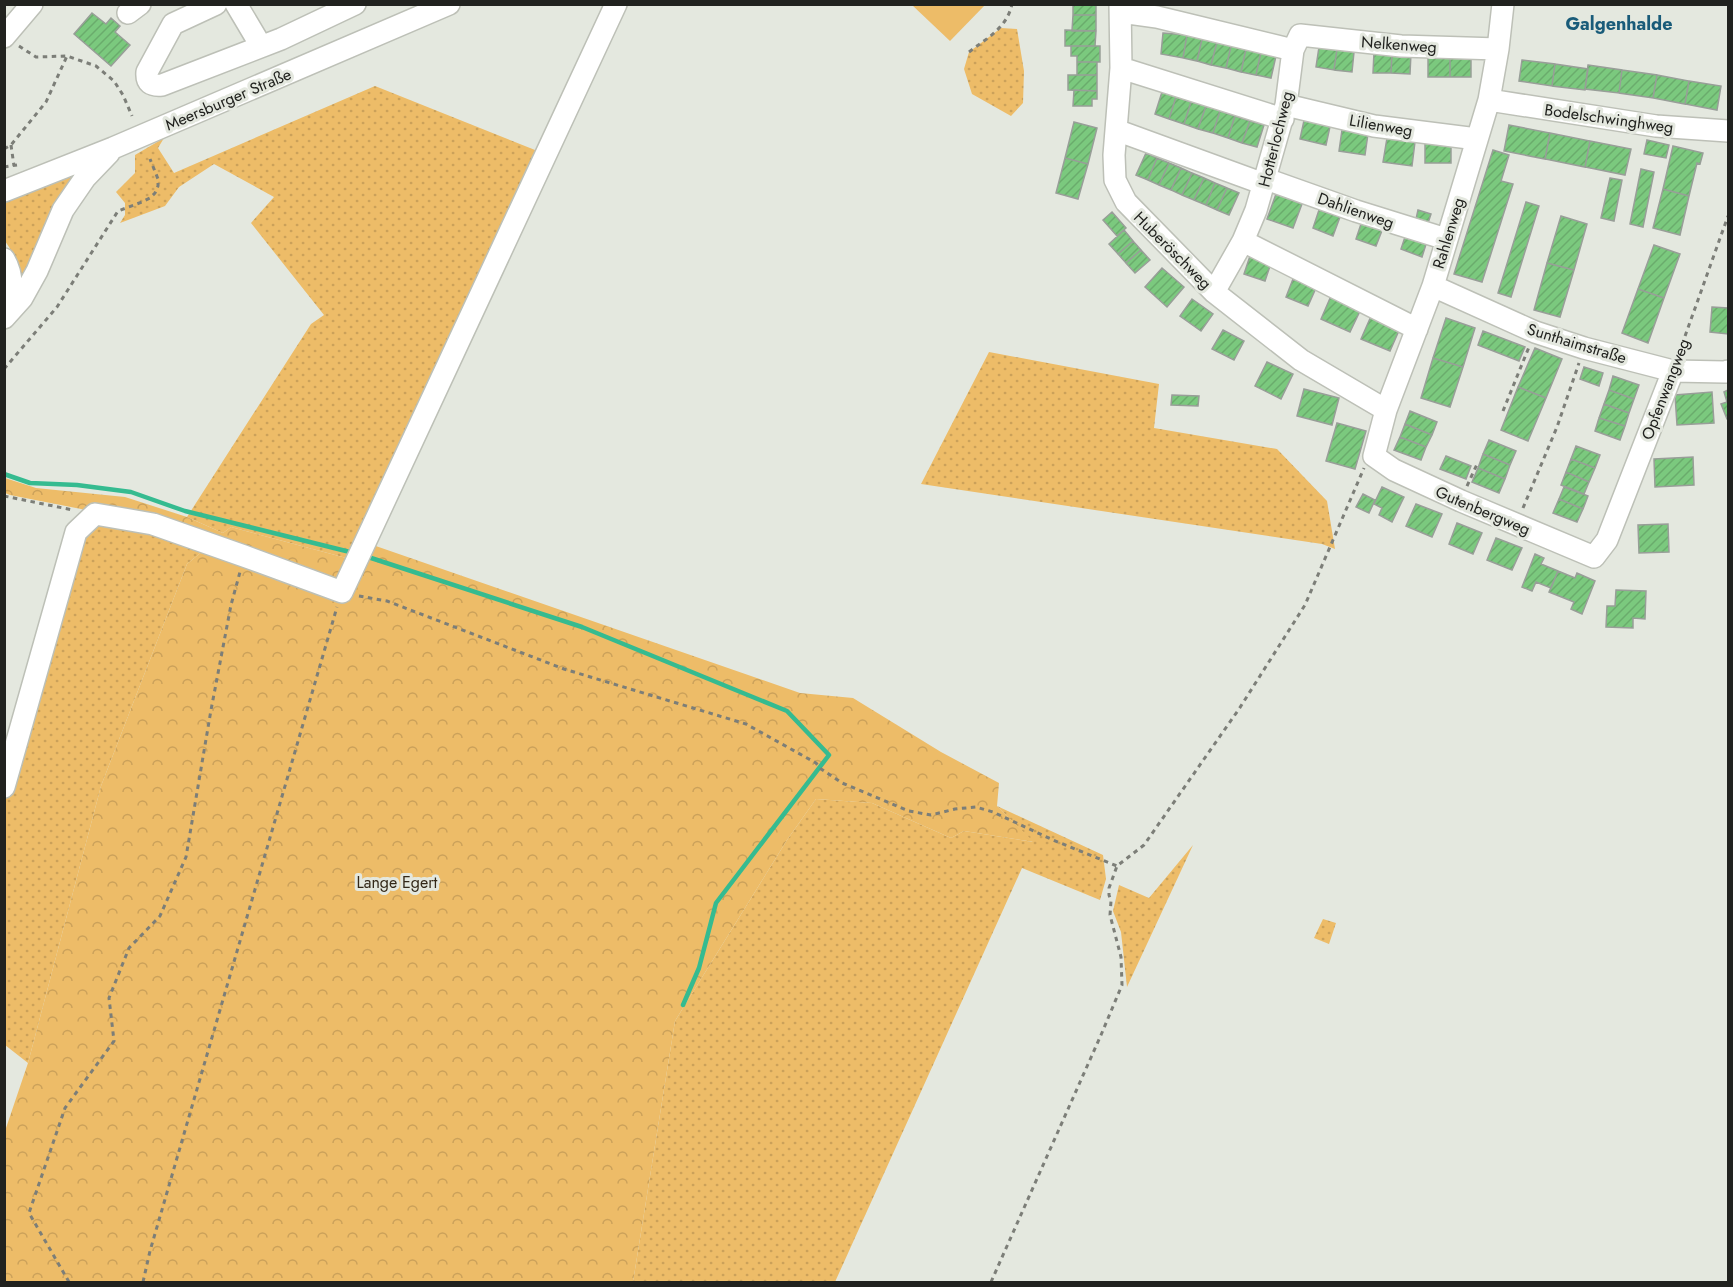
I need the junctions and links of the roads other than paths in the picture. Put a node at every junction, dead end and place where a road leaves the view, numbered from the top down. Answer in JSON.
{"nodes":[{"id":1,"x":32,"y":4,"type":"edge"},
{"id":2,"x":216,"y":4,"type":"edge"},
{"id":3,"x":236,"y":4,"type":"edge"},
{"id":4,"x":355,"y":4,"type":"edge"},
{"id":5,"x":450,"y":4,"type":"edge"},
{"id":6,"x":616,"y":4,"type":"edge"},
{"id":7,"x":1503,"y":4,"type":"edge"},
{"id":8,"x":1121,"y":8,"type":"edge"},
{"id":9,"x":4,"y":37,"type":"edge"},
{"id":10,"x":1296,"y":43,"type":"junction"},
{"id":11,"x":261,"y":46,"type":"junction"},
{"id":12,"x":1498,"y":49,"type":"junction"},
{"id":13,"x":1121,"y":68,"type":"junction"},
{"id":14,"x":1489,"y":100,"type":"junction"},
{"id":15,"x":1284,"y":112,"type":"junction"},
{"id":16,"x":1116,"y":130,"type":"junction"},
{"id":17,"x":1728,"y":131,"type":"edge"},
{"id":18,"x":1477,"y":139,"type":"junction"},
{"id":19,"x":113,"y":148,"type":"junction"},
{"id":20,"x":1265,"y":182,"type":"junction"},
{"id":21,"x":4,"y":191,"type":"edge"},
{"id":22,"x":1446,"y":239,"type":"junction"},
{"id":23,"x":1243,"y":241,"type":"junction"},
{"id":24,"x":4,"y":259,"type":"edge"},
{"id":25,"x":1433,"y":286,"type":"junction"},
{"id":26,"x":1214,"y":292,"type":"junction"},
{"id":27,"x":4,"y":313,"type":"edge"},
{"id":28,"x":4,"y":318,"type":"edge"},
{"id":29,"x":1417,"y":329,"type":"junction"},
{"id":30,"x":1673,"y":371,"type":"junction"},
{"id":31,"x":1728,"y":371,"type":"edge"},
{"id":32,"x":1386,"y":410,"type":"junction"},
{"id":33,"x":1374,"y":456,"type":"joint"},
{"id":34,"x":1594,"y":557,"type":"joint"},
{"id":35,"x":4,"y":787,"type":"edge"}],
"edges":[{"from":1,"to":9,"type":"street"},
{"from":2,"to":11,"type":"street"},
{"from":3,"to":11,"type":"street"},
{"from":4,"to":11,"type":"street"},
{"from":5,"to":19,"type":"street","name":"Meersburger Straße"},
{"from":6,"to":35,"type":"street"},
{"from":7,"to":12,"type":"street","name":"Rahlenweg"},
{"from":8,"to":10,"type":"street","name":"Nelkenweg"},
{"from":8,"to":13,"type":"street","name":"Huberöschweg"},
{"from":10,"to":12,"type":"street","name":"Nelkenweg"},
{"from":10,"to":15,"type":"street","name":"Hotterlochweg"},
{"from":12,"to":14,"type":"street","name":"Rahlenweg"},
{"from":13,"to":15,"type":"street","name":"Lilienweg"},
{"from":13,"to":16,"type":"street","name":"Huberöschweg"},
{"from":14,"to":17,"type":"street","name":"Bodelschwinghweg"},
{"from":14,"to":18,"type":"street","name":"Rahlenweg"},
{"from":15,"to":18,"type":"street","name":"Lilienweg"},
{"from":15,"to":20,"type":"street","name":"Hotterlochweg"},
{"from":16,"to":20,"type":"street","name":"Dahlienweg"},
{"from":16,"to":26,"type":"street","name":"Huberöschweg"},
{"from":18,"to":22,"type":"street","name":"Rahlenweg"},
{"from":19,"to":21,"type":"street","name":"Meersburger Straße"},
{"from":19,"to":28,"type":"street"},
{"from":20,"to":22,"type":"street","name":"Dahlienweg"},
{"from":20,"to":23,"type":"street","name":"Hotterlochweg"},
{"from":22,"to":25,"type":"street","name":"Rahlenweg"},
{"from":23,"to":26,"type":"street","name":"Hotterlochweg"},
{"from":23,"to":29,"type":"street"},
{"from":24,"to":27,"type":"street"},
{"from":25,"to":29,"type":"street","name":"Rahlenweg"},
{"from":25,"to":30,"type":"street","name":"Sunthaimstraße"},
{"from":26,"to":32,"type":"street","name":"Huberöschweg"},
{"from":29,"to":32,"type":"street","name":"Rahlenweg"},
{"from":30,"to":31,"type":"street","name":"Sunthaimstraße"},
{"from":30,"to":34,"type":"street","name":"Opfenwangweg"},
{"from":32,"to":33,"type":"street","name":"Rahlenweg"},
{"from":33,"to":34,"type":"street","name":"Gutenbergweg"}]}
